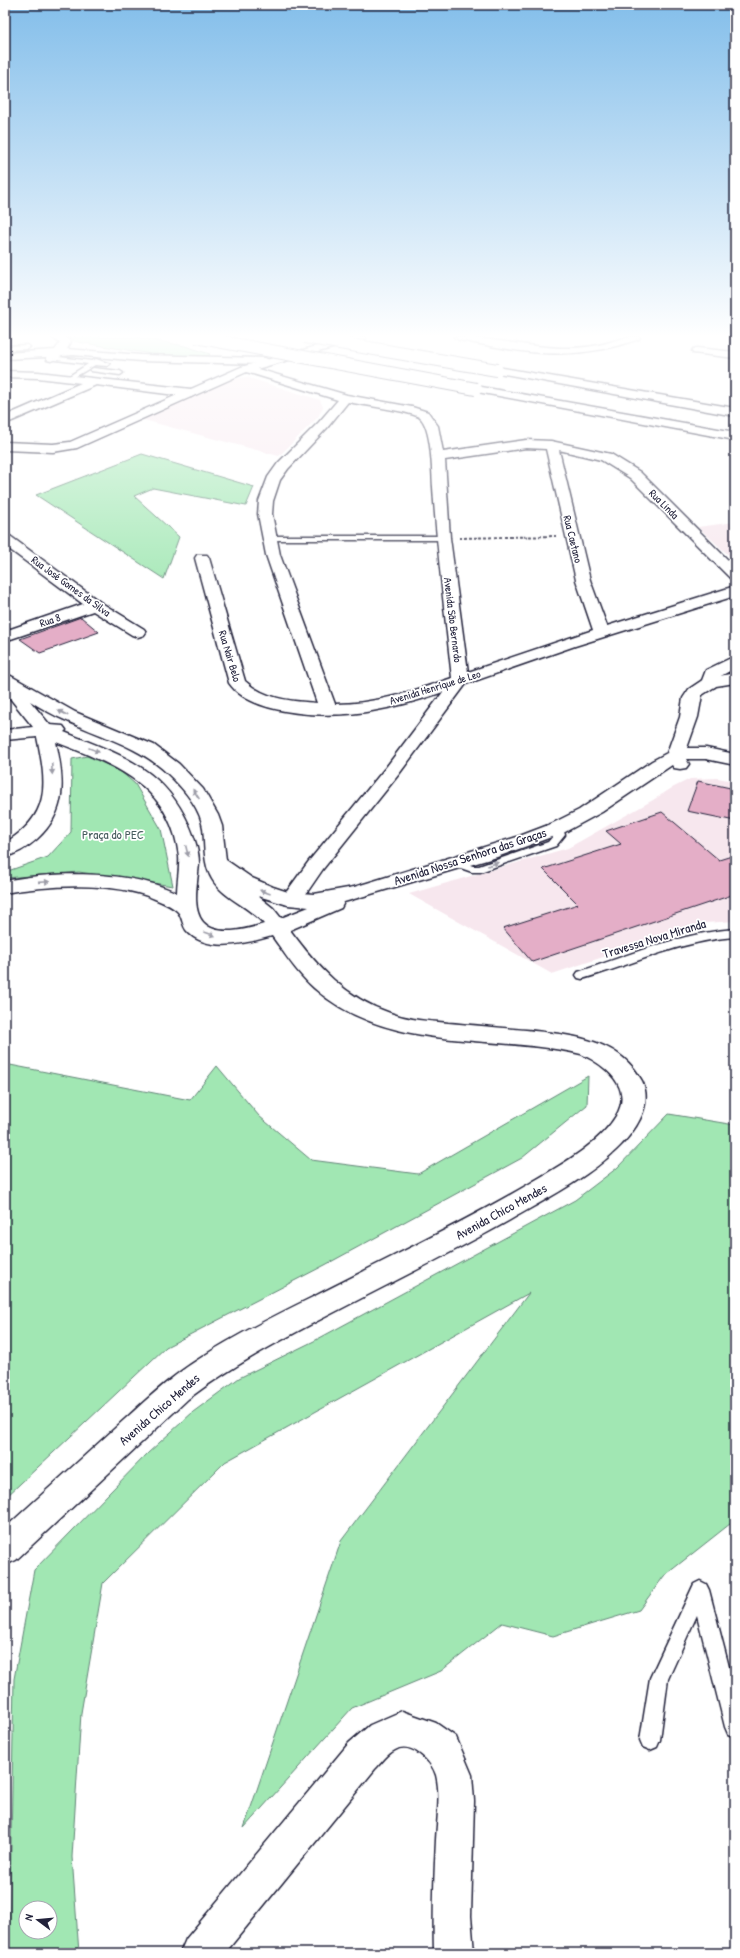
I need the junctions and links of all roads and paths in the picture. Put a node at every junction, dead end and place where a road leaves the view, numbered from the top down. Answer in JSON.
{"nodes":[{"id":1,"x":105,"y":428,"type":"edge"},
{"id":2,"x":320,"y":428,"type":"edge"},
{"id":3,"x":432,"y":428,"type":"edge"},
{"id":4,"x":693,"y":428,"type":"edge"},
{"id":5,"x":735,"y":436,"type":"edge"},
{"id":6,"x":551,"y":445,"type":"junction"},
{"id":7,"x":5,"y":446,"type":"edge"},
{"id":8,"x":438,"y":457,"type":"junction"},
{"id":9,"x":572,"y":536,"type":"junction"},
{"id":10,"x":269,"y":538,"type":"junction"},
{"id":11,"x":443,"y":538,"type":"junction"},
{"id":12,"x":5,"y":539,"type":"edge"},
{"id":13,"x":202,"y":558,"type":"dead end"},
{"id":14,"x":735,"y":575,"type":"edge"},
{"id":15,"x":735,"y":591,"type":"edge"},
{"id":16,"x":95,"y":605,"type":"junction"},
{"id":17,"x":138,"y":632,"type":"dead end"},
{"id":18,"x":601,"y":632,"type":"junction"},
{"id":19,"x":5,"y":636,"type":"edge"},
{"id":20,"x":735,"y":661,"type":"edge"},
{"id":21,"x":735,"y":678,"type":"edge"},
{"id":22,"x":461,"y":680,"type":"junction"},
{"id":23,"x":5,"y":681,"type":"edge"},
{"id":24,"x":709,"y":683,"type":"junction"},
{"id":25,"x":328,"y":709,"type":"junction"},
{"id":26,"x":45,"y":731,"type":"junction"},
{"id":27,"x":5,"y":735,"type":"edge"},
{"id":28,"x":137,"y":745,"type":"junction"},
{"id":29,"x":735,"y":760,"type":"edge"},
{"id":30,"x":688,"y":761,"type":"junction"},
{"id":31,"x":735,"y":773,"type":"edge"},
{"id":32,"x":5,"y":851,"type":"edge"},
{"id":33,"x":216,"y":862,"type":"junction"},
{"id":34,"x":5,"y":887,"type":"edge"},
{"id":35,"x":372,"y":887,"type":"junction"},
{"id":36,"x":292,"y":899,"type":"junction"},
{"id":37,"x":186,"y":907,"type":"junction"},
{"id":38,"x":277,"y":927,"type":"junction"},
{"id":39,"x":735,"y":933,"type":"edge"},
{"id":40,"x":582,"y":975,"type":"dead end"},
{"id":41,"x":5,"y":1549,"type":"edge"},
{"id":42,"x":735,"y":1727,"type":"edge"},
{"id":43,"x":650,"y":1740,"type":"dead end"},
{"id":44,"x":200,"y":1953,"type":"edge"},
{"id":45,"x":454,"y":1953,"type":"edge"}],
"edges":[{"from":1,"to":7,"type":"main road"},
{"from":2,"to":10,"type":"main road"},
{"from":3,"to":8,"type":"main road","name":"Avenida São Bernardo"},
{"from":4,"to":5,"type":"main road","bridge":true},
{"from":6,"to":8,"type":"main road","name":"Rua Linda"},
{"from":6,"to":9,"type":"main road","name":"Rua Caetano"},
{"from":6,"to":14,"type":"main road","name":"Rua Linda"},
{"from":8,"to":11,"type":"main road","name":"Avenida São Bernardo"},
{"from":9,"to":11,"type":"path"},
{"from":9,"to":18,"type":"main road","name":"Rua Caetano"},
{"from":10,"to":11,"type":"lane"},
{"from":10,"to":25,"type":"main road"},
{"from":11,"to":22,"type":"main road","name":"Avenida São Bernardo"},
{"from":12,"to":16,"type":"main road","name":"Rua José Gomes da Silva"},
{"from":13,"to":25,"type":"main road","name":"Rua Nair Belo"},
{"from":15,"to":18,"type":"main road","name":"Avenida Henríque de Leo"},
{"from":16,"to":17,"type":"main road","name":"Rua José Gomes da Silva"},
{"from":16,"to":19,"type":"main road","name":"Rua 8"},
{"from":18,"to":22,"type":"main road","name":"Avenida Henríque de Leo"},
{"from":20,"to":24,"type":"main road"},
{"from":21,"to":24,"type":"main road"},
{"from":22,"to":25,"type":"main road","name":"Avenida Henríque de Leo"},
{"from":22,"to":36,"type":"main road","name":"Avenida São Bernardo"},
{"from":23,"to":26,"type":"main road","name":"Avenida Nossa Senhora das Graças"},
{"from":28,"to":23,"type":"main road","name":"Avenida Nossa Senhora das Graças","one_way":true},
{"from":24,"to":30,"type":"main road"},
{"from":26,"to":27,"type":"main road"},
{"from":26,"to":28,"type":"main road"},
{"from":26,"to":32,"type":"main road","one_way":true},
{"from":26,"to":37,"type":"main road","name":"Avenida Nossa Senhora das Graças","one_way":true},
{"from":33,"to":28,"type":"main road","name":"Avenida Nossa Senhora das Graças","one_way":true},
{"from":29,"to":30,"type":"main road"},
{"from":30,"to":31,"type":"main road"},
{"from":30,"to":35,"type":"main road","name":"Avenida Nossa Senhora das Graças"},
{"from":36,"to":33,"type":"main road","name":"Avenida Nossa Senhora das Graças","one_way":true},
{"from":33,"to":38,"type":"main road","name":"Avenida Chico Mendes"},
{"from":34,"to":37,"type":"main road","one_way":true},
{"from":35,"to":36,"type":"main road","name":"Avenida Nossa Senhora das Graças"},
{"from":35,"to":38,"type":"main road","name":"Avenida Nossa Senhora das Graças"},
{"from":36,"to":38,"type":"main road","name":"Avenida São Bernardo"},
{"from":37,"to":38,"type":"main road","name":"Avenida Nossa Senhora das Graças","one_way":true},
{"from":38,"to":41,"type":"main road","name":"Avenida Chico Mendes"},
{"from":39,"to":40,"type":"lane","name":"Travessa Nova Miranda"},
{"from":42,"to":43,"type":"lane"},
{"from":44,"to":45,"type":"main road"}]}
